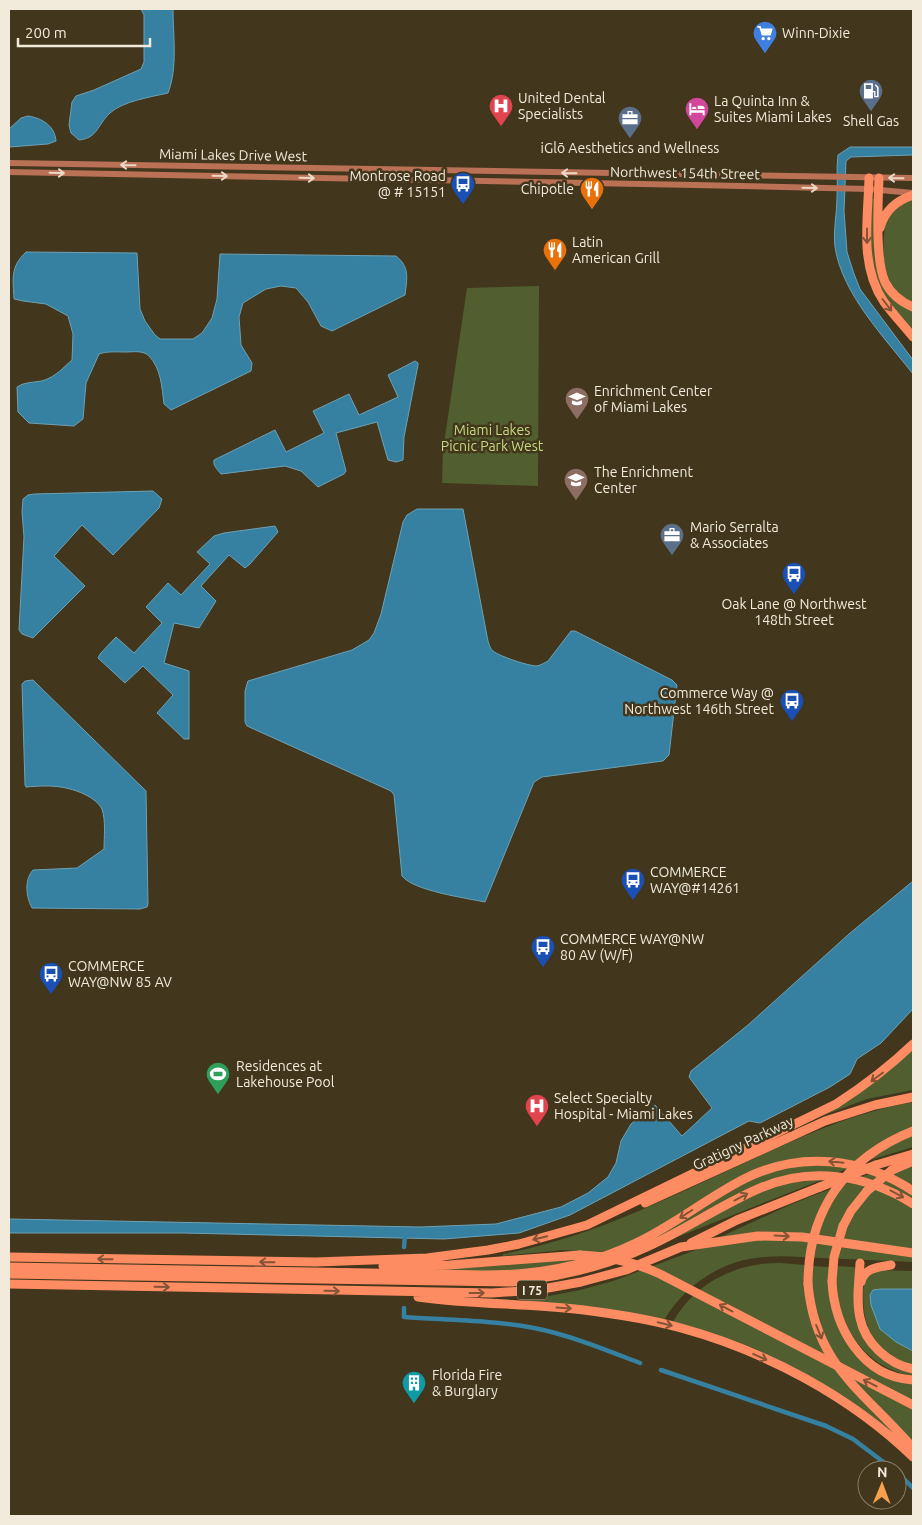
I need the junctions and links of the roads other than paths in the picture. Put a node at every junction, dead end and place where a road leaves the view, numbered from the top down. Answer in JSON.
{"nodes":[{"id":1,"x":9,"y":164,"type":"edge"},
{"id":2,"x":9,"y":172,"type":"edge"},
{"id":3,"x":456,"y":172,"type":"joint"},
{"id":4,"x":874,"y":178,"type":"junction"},
{"id":5,"x":913,"y":178,"type":"edge"},
{"id":6,"x":456,"y":180,"type":"joint"},
{"id":7,"x":874,"y":190,"type":"junction"},
{"id":8,"x":913,"y":194,"type":"edge"},
{"id":9,"x":879,"y":236,"type":"junction"},
{"id":10,"x":913,"y":307,"type":"edge"},
{"id":11,"x":913,"y":338,"type":"edge"},
{"id":12,"x":913,"y":1044,"type":"edge"},
{"id":13,"x":913,"y":1097,"type":"edge"},
{"id":14,"x":913,"y":1131,"type":"edge"},
{"id":15,"x":913,"y":1154,"type":"edge"},
{"id":16,"x":913,"y":1161,"type":"edge"},
{"id":17,"x":913,"y":1191,"type":"edge"},
{"id":18,"x":913,"y":1204,"type":"edge"},
{"id":19,"x":587,"y":1225,"type":"junction"},
{"id":20,"x":682,"y":1247,"type":"junction"},
{"id":21,"x":913,"y":1253,"type":"edge"},
{"id":22,"x":9,"y":1257,"type":"edge"},
{"id":23,"x":316,"y":1262,"type":"junction"},
{"id":24,"x":860,"y":1263,"type":"dead end"},
{"id":25,"x":890,"y":1265,"type":"dead end"},
{"id":26,"x":9,"y":1267,"type":"edge"},
{"id":27,"x":9,"y":1274,"type":"edge"},
{"id":28,"x":9,"y":1284,"type":"edge"},
{"id":29,"x":859,"y":1287,"type":"junction"},
{"id":30,"x":376,"y":1292,"type":"junction"},
{"id":31,"x":913,"y":1369,"type":"edge"},
{"id":32,"x":913,"y":1380,"type":"edge"},
{"id":33,"x":913,"y":1405,"type":"edge"},
{"id":34,"x":913,"y":1448,"type":"edge"},
{"id":35,"x":913,"y":1457,"type":"edge"}],
"edges":[{"from":3,"to":1,"type":"main road","name":"Miami Lakes Drive West","one_way":true},
{"from":2,"to":6,"type":"main road","name":"Miami Lakes Drive West","one_way":true},
{"from":4,"to":3,"type":"main road","name":"Northwest 154th Street","one_way":true},
{"from":5,"to":4,"type":"main road","name":"Northwest 154th Street","one_way":true},
{"from":4,"to":7,"type":"highway"},
{"from":6,"to":7,"type":"main road","name":"Northwest 154th Street","one_way":true},
{"from":7,"to":8,"type":"main road","name":"Northwest 154th Street"},
{"from":7,"to":9,"type":"highway"},
{"from":7,"to":11,"type":"highway","one_way":true},
{"from":8,"to":9,"type":"highway"},
{"from":9,"to":10,"type":"highway"},
{"from":12,"to":19,"type":"highway","one_way":true},
{"from":13,"to":19,"type":"highway","name":"Gratigny Parkway"},
{"from":14,"to":34,"type":"highway","one_way":true,"bridge":true},
{"from":15,"to":20,"type":"highway","bridge":true},
{"from":16,"to":32,"type":"highway","bridge":true},
{"from":17,"to":26,"type":"highway","one_way":true},
{"from":27,"to":18,"type":"highway","one_way":true},
{"from":19,"to":23,"type":"highway","one_way":true},
{"from":20,"to":21,"type":"highway","one_way":true},
{"from":30,"to":20,"type":"highway","number":"I 75","one_way":true},
{"from":23,"to":22,"type":"highway","one_way":true},
{"from":33,"to":23,"type":"highway","one_way":true,"bridge":true},
{"from":24,"to":29,"type":"highway"},
{"from":25,"to":29,"type":"highway"},
{"from":28,"to":30,"type":"highway","number":"I 75","one_way":true},
{"from":29,"to":31,"type":"highway"},
{"from":30,"to":35,"type":"highway","one_way":true}]}
